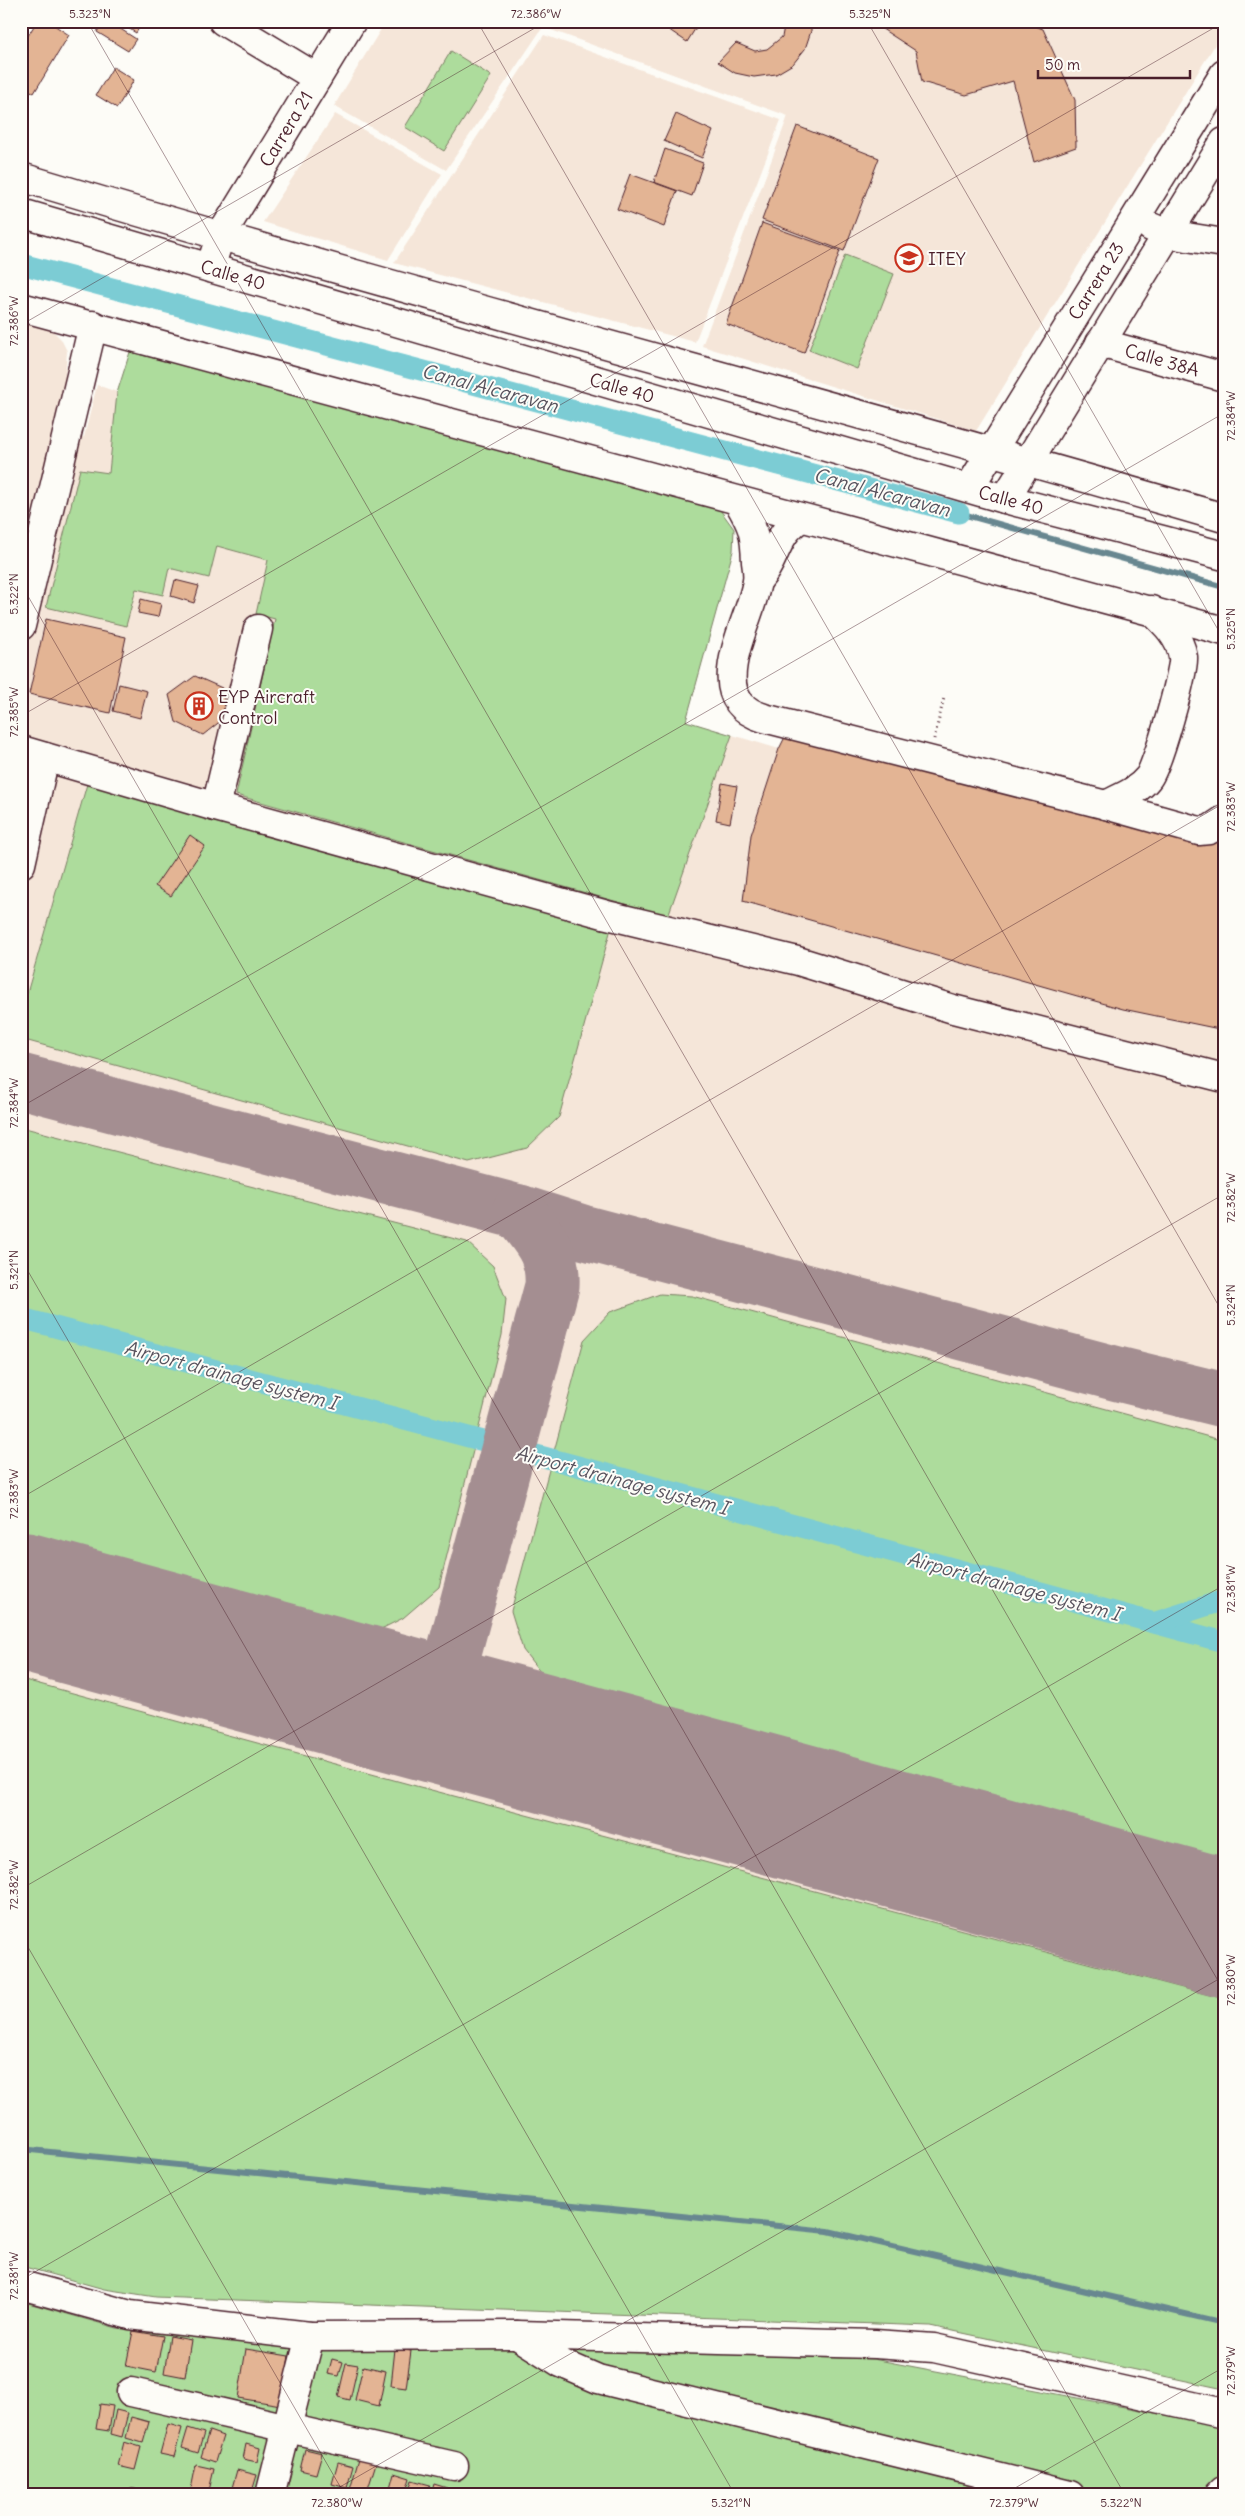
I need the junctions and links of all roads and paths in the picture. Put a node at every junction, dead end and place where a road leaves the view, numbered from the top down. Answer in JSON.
{"nodes":[{"id":1,"x":223,"y":21,"type":"edge"},
{"id":2,"x":352,"y":21,"type":"edge"},
{"id":3,"x":1224,"y":74,"type":"edge"},
{"id":4,"x":317,"y":78,"type":"junction"},
{"id":5,"x":1224,"y":142,"type":"edge"},
{"id":6,"x":21,"y":177,"type":"edge"},
{"id":7,"x":21,"y":213,"type":"edge"},
{"id":8,"x":1134,"y":220,"type":"junction"},
{"id":9,"x":1168,"y":234,"type":"junction"},
{"id":10,"x":220,"y":237,"type":"junction"},
{"id":11,"x":1224,"y":243,"type":"edge"},
{"id":12,"x":210,"y":268,"type":"junction"},
{"id":13,"x":21,"y":307,"type":"edge"},
{"id":14,"x":93,"y":325,"type":"junction"},
{"id":15,"x":1100,"y":343,"type":"junction"},
{"id":16,"x":1224,"y":377,"type":"edge"},
{"id":17,"x":992,"y":451,"type":"junction"},
{"id":18,"x":1028,"y":461,"type":"junction"},
{"id":19,"x":969,"y":488,"type":"junction"},
{"id":20,"x":1005,"y":499,"type":"junction"},
{"id":21,"x":738,"y":501,"type":"junction"},
{"id":22,"x":801,"y":518,"type":"junction"},
{"id":23,"x":1224,"y":518,"type":"edge"},
{"id":24,"x":1224,"y":556,"type":"edge"},
{"id":25,"x":758,"y":580,"type":"junction"},
{"id":26,"x":1151,"y":610,"type":"junction"},
{"id":27,"x":21,"y":626,"type":"edge"},
{"id":28,"x":258,"y":629,"type":"dead end"},
{"id":29,"x":1224,"y":631,"type":"edge"},
{"id":30,"x":944,"y":698,"type":"dead end"},
{"id":31,"x":33,"y":754,"type":"edge"},
{"id":32,"x":928,"y":760,"type":"junction"},
{"id":33,"x":1106,"y":805,"type":"junction"},
{"id":34,"x":216,"y":807,"type":"junction"},
{"id":35,"x":1224,"y":820,"type":"edge"},
{"id":36,"x":21,"y":864,"type":"edge"},
{"id":37,"x":1224,"y":1078,"type":"edge"},
{"id":38,"x":21,"y":2285,"type":"edge"},
{"id":39,"x":517,"y":2335,"type":"junction"},
{"id":40,"x":310,"y":2336,"type":"junction"},
{"id":41,"x":131,"y":2392,"type":"dead end"},
{"id":42,"x":1224,"y":2413,"type":"edge"},
{"id":43,"x":287,"y":2428,"type":"junction"},
{"id":44,"x":454,"y":2466,"type":"dead end"},
{"id":45,"x":1224,"y":2490,"type":"edge"},
{"id":46,"x":270,"y":2495,"type":"edge"},
{"id":47,"x":1070,"y":2495,"type":"edge"},
{"id":48,"x":1219,"y":2495,"type":"edge"}],
"edges":[{"from":1,"to":4,"type":"street"},
{"from":2,"to":4,"type":"street","name":"Carrera 21"},
{"from":3,"to":8,"type":"street","name":"Carrera 23"},
{"from":4,"to":10,"type":"street","name":"Carrera 21"},
{"from":5,"to":9,"type":"street","name":"Carrera 23"},
{"from":6,"to":10,"type":"street","name":"Calle 40"},
{"from":7,"to":12,"type":"street","name":"Calle 40"},
{"from":8,"to":9,"type":"street"},
{"from":8,"to":17,"type":"street","name":"Carrera 23"},
{"from":9,"to":11,"type":"street"},
{"from":9,"to":15,"type":"street","name":"Carrera 23"},
{"from":10,"to":12,"type":"street","name":"Carrera 21"},
{"from":10,"to":17,"type":"street","name":"Calle 40"},
{"from":12,"to":19,"type":"street","name":"Calle 40"},
{"from":13,"to":14,"type":"street"},
{"from":14,"to":21,"type":"street"},
{"from":14,"to":27,"type":"street"},
{"from":15,"to":16,"type":"street","name":"Calle 38A"},
{"from":15,"to":18,"type":"street","name":"Carrera 23"},
{"from":17,"to":18,"type":"street","name":"Calle 40"},
{"from":17,"to":19,"type":"street","name":"Carrera 23"},
{"from":18,"to":20,"type":"street","name":"Carrera 23"},
{"from":18,"to":23,"type":"street","name":"Calle 40"},
{"from":19,"to":20,"type":"street","name":"Calle 40"},
{"from":20,"to":24,"type":"street","name":"Calle 40"},
{"from":21,"to":22,"type":"street"},
{"from":21,"to":25,"type":"street"},
{"from":22,"to":25,"type":"street"},
{"from":22,"to":26,"type":"street"},
{"from":25,"to":32,"type":"street"},
{"from":26,"to":29,"type":"street"},
{"from":26,"to":33,"type":"street"},
{"from":28,"to":34,"type":"street"},
{"from":30,"to":32,"type":"path"},
{"from":31,"to":34,"type":"street"},
{"from":31,"to":36,"type":"street"},
{"from":32,"to":33,"type":"street"},
{"from":33,"to":35,"type":"street"},
{"from":34,"to":37,"type":"street"},
{"from":38,"to":40,"type":"street"},
{"from":39,"to":40,"type":"street"},
{"from":39,"to":42,"type":"street"},
{"from":39,"to":47,"type":"street"},
{"from":40,"to":43,"type":"street"},
{"from":41,"to":43,"type":"street"},
{"from":43,"to":44,"type":"street"},
{"from":43,"to":46,"type":"street"},
{"from":45,"to":48,"type":"street"}]}
